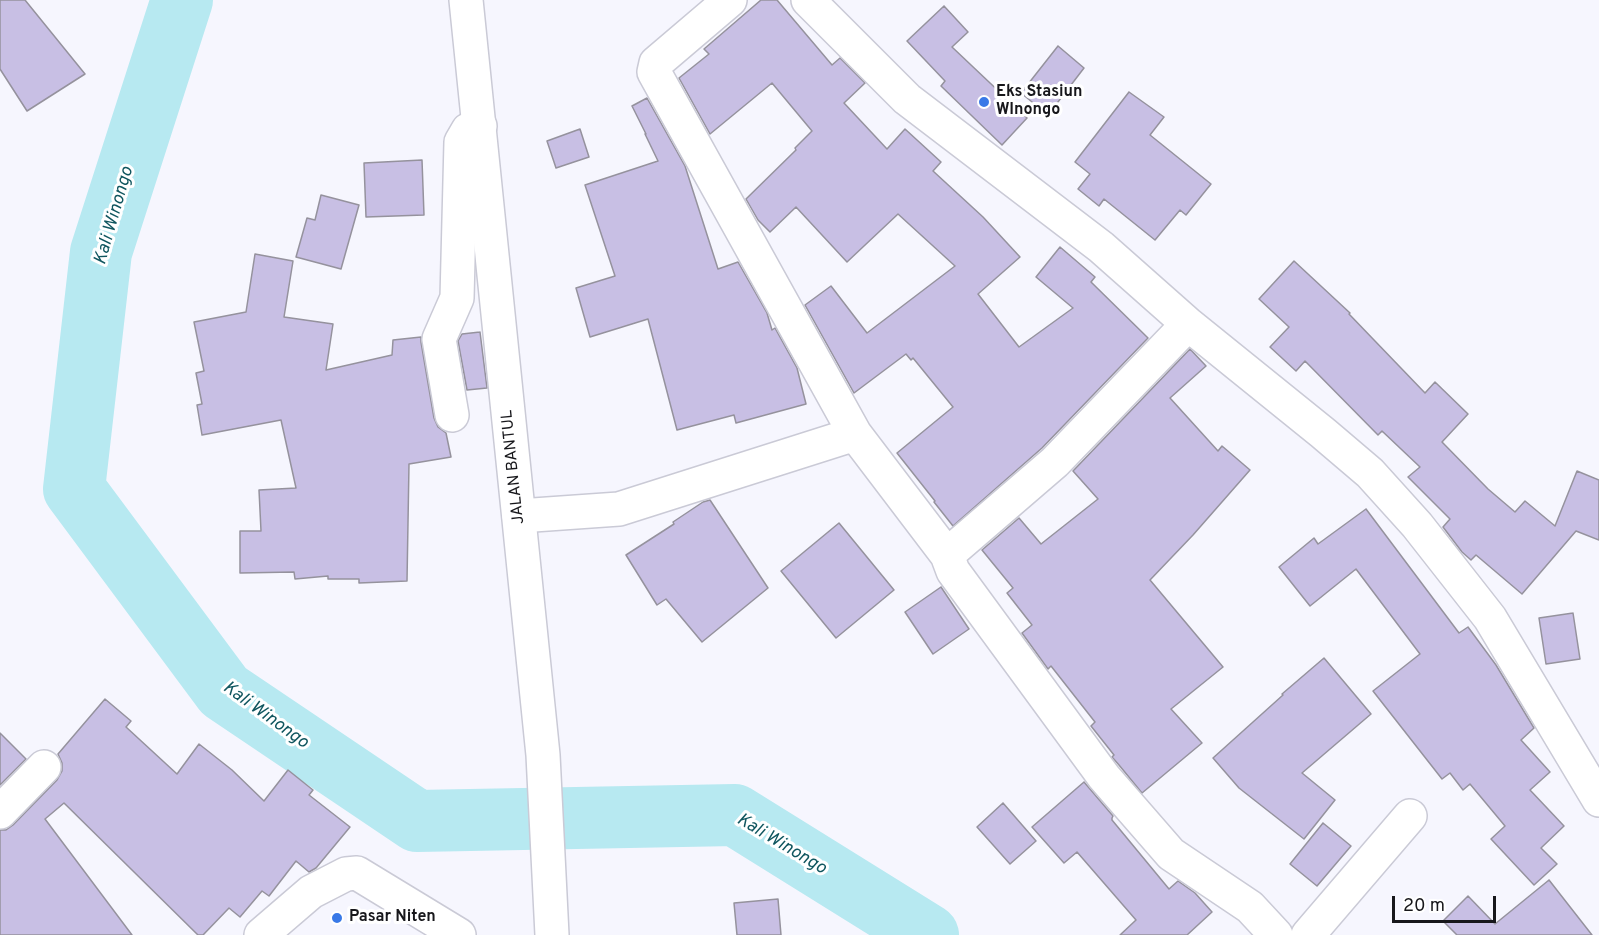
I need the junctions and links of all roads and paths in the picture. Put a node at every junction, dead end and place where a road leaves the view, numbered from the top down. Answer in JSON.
{"nodes":[{"id":1,"x":466,"y":0,"type":"edge"},
{"id":2,"x":730,"y":0,"type":"edge"},
{"id":3,"x":808,"y":0,"type":"edge"},
{"id":4,"x":480,"y":126,"type":"junction"},
{"id":5,"x":1188,"y":324,"type":"junction"},
{"id":6,"x":452,"y":415,"type":"dead end"},
{"id":7,"x":855,"y":434,"type":"junction"},
{"id":8,"x":519,"y":516,"type":"junction"},
{"id":9,"x":947,"y":555,"type":"junction"},
{"id":10,"x":44,"y":767,"type":"dead end"},
{"id":11,"x":1599,"y":800,"type":"edge"},
{"id":12,"x":0,"y":812,"type":"edge"},
{"id":13,"x":1410,"y":816,"type":"dead end"},
{"id":14,"x":551,"y":923,"type":"edge"},
{"id":15,"x":261,"y":935,"type":"edge"},
{"id":16,"x":459,"y":935,"type":"edge"},
{"id":17,"x":1276,"y":935,"type":"edge"},
{"id":18,"x":1308,"y":935,"type":"edge"}],
"edges":[{"from":1,"to":4,"type":"street","name":"JALAN BANTUL"},
{"from":2,"to":7,"type":"street"},
{"from":3,"to":5,"type":"street"},
{"from":4,"to":6,"type":"street"},
{"from":4,"to":8,"type":"street","name":"JALAN BANTUL"},
{"from":5,"to":9,"type":"street"},
{"from":5,"to":11,"type":"street"},
{"from":7,"to":8,"type":"street"},
{"from":7,"to":9,"type":"street"},
{"from":8,"to":14,"type":"street","name":"JALAN BANTUL"},
{"from":9,"to":17,"type":"street"},
{"from":10,"to":12,"type":"street"},
{"from":13,"to":18,"type":"street"},
{"from":15,"to":16,"type":"street"}]}
